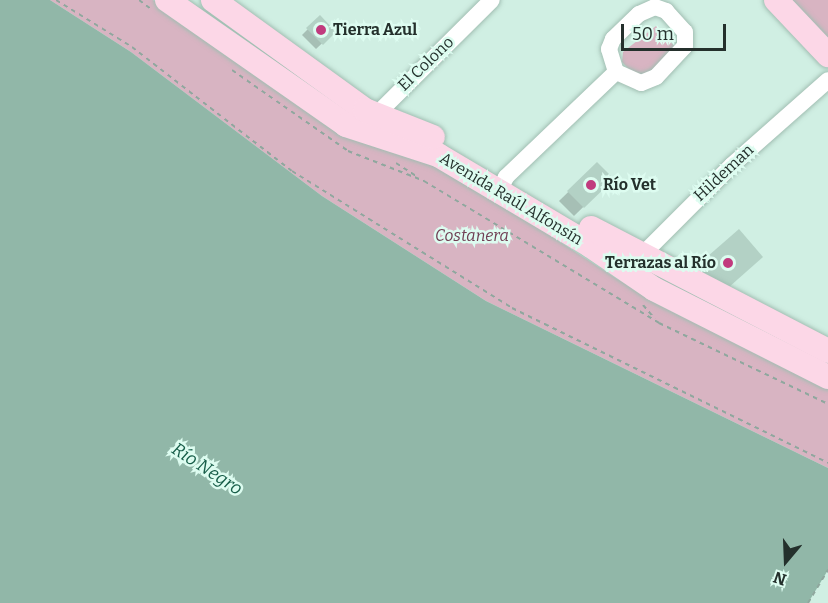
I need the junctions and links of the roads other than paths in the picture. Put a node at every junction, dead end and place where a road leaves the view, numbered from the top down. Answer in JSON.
{"nodes":[{"id":1,"x":213,"y":0,"type":"edge"},
{"id":2,"x":492,"y":0,"type":"edge"},
{"id":3,"x":776,"y":0,"type":"edge"},
{"id":4,"x":159,"y":5,"type":"edge"},
{"id":5,"x":828,"y":55,"type":"edge"},
{"id":6,"x":616,"y":72,"type":"junction"},
{"id":7,"x":826,"y":86,"type":"edge"},
{"id":8,"x":370,"y":124,"type":"junction"},
{"id":9,"x":502,"y":184,"type":"junction"},
{"id":10,"x":634,"y":265,"type":"junction"},
{"id":11,"x":828,"y":351,"type":"edge"},
{"id":12,"x":828,"y":377,"type":"edge"}],
"edges":[{"from":1,"to":8,"type":"main road","name":"Avenida Raúl Alfonsín"},
{"from":2,"to":8,"type":"street","name":"El Colono"},
{"from":3,"to":5,"type":"main road"},
{"from":4,"to":8,"type":"main road","name":"Avenida Raúl Alfonsín"},
{"from":6,"to":6,"type":"street"},
{"from":6,"to":9,"type":"street"},
{"from":7,"to":10,"type":"street","name":"Hildeman"},
{"from":8,"to":9,"type":"main road","name":"Avenida Raúl Alfonsín"},
{"from":9,"to":10,"type":"main road","name":"Avenida Raúl Alfonsín"},
{"from":10,"to":11,"type":"main road","name":"Avenida Raúl Alfonsín"},
{"from":10,"to":12,"type":"main road","name":"Avenida Raúl Alfonsín"}]}
